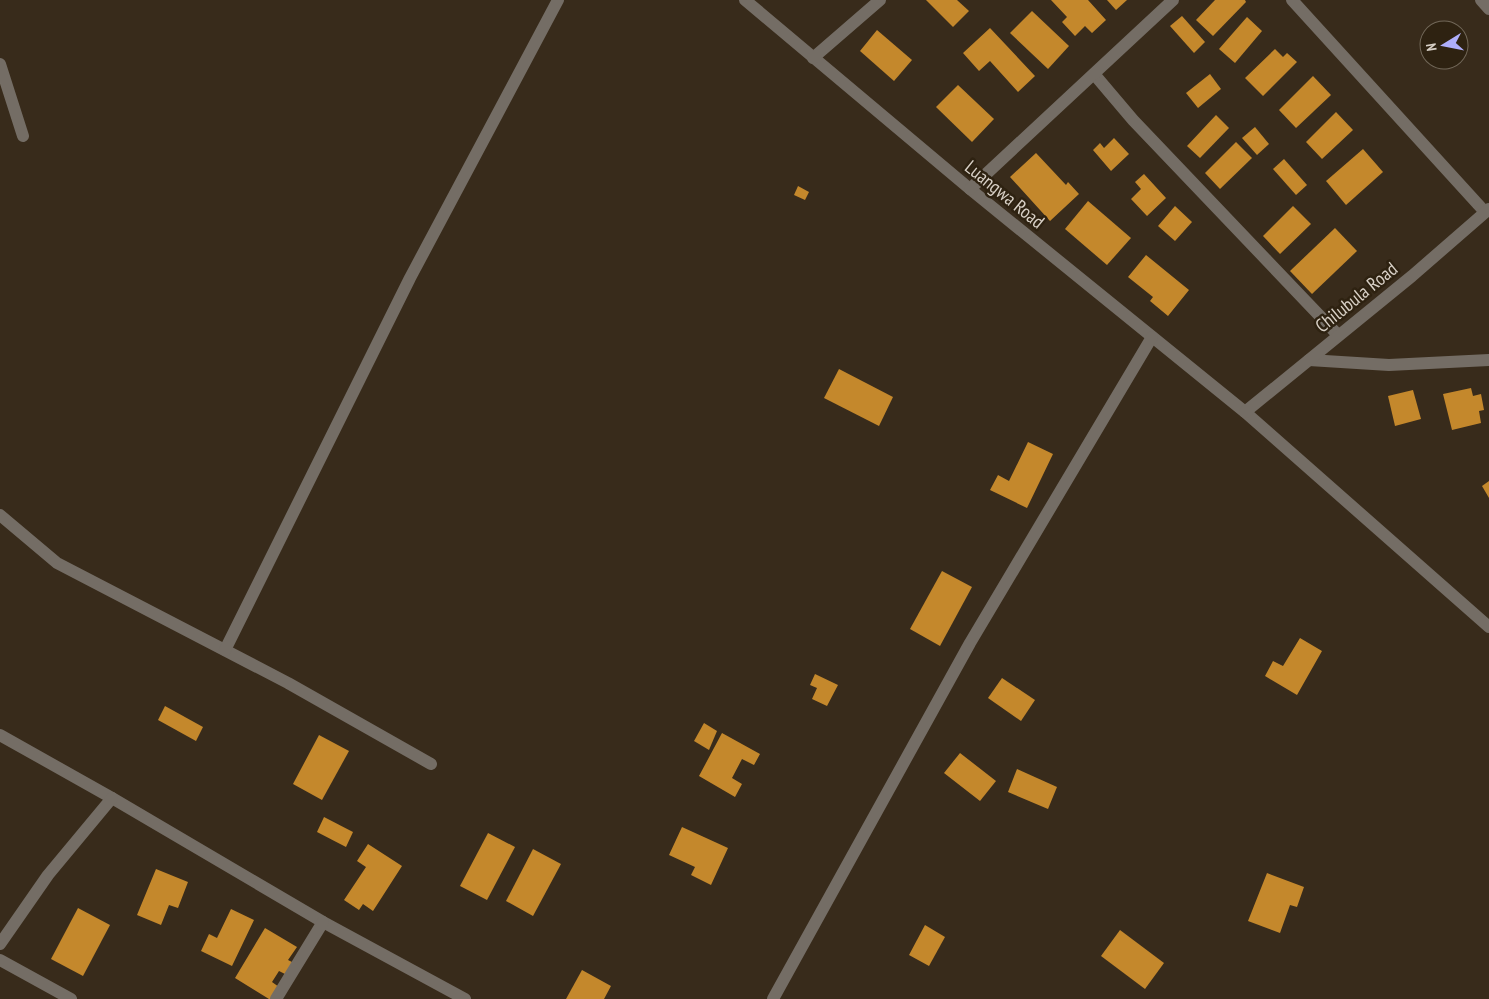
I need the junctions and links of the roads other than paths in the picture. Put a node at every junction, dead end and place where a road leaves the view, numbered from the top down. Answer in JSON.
{"nodes":[{"id":1,"x":558,"y":0,"type":"edge"},
{"id":2,"x":746,"y":0,"type":"edge"},
{"id":3,"x":880,"y":0,"type":"edge"},
{"id":4,"x":1173,"y":0,"type":"edge"},
{"id":5,"x":1292,"y":0,"type":"edge"},
{"id":6,"x":1481,"y":0,"type":"edge"},
{"id":7,"x":1489,"y":10,"type":"edge"},
{"id":8,"x":813,"y":58,"type":"junction"},
{"id":9,"x":0,"y":64,"type":"edge"},
{"id":10,"x":1094,"y":74,"type":"junction"},
{"id":11,"x":23,"y":136,"type":"dead end"},
{"id":12,"x":970,"y":189,"type":"junction"},
{"id":13,"x":1487,"y":211,"type":"edge"},
{"id":14,"x":1338,"y":335,"type":"junction"},
{"id":15,"x":1152,"y":337,"type":"junction"},
{"id":16,"x":1309,"y":360,"type":"junction"},
{"id":17,"x":1489,"y":360,"type":"edge"},
{"id":18,"x":1245,"y":412,"type":"junction"},
{"id":19,"x":0,"y":515,"type":"edge"},
{"id":20,"x":1489,"y":627,"type":"edge"},
{"id":21,"x":225,"y":650,"type":"junction"},
{"id":22,"x":0,"y":735,"type":"edge"},
{"id":23,"x":431,"y":764,"type":"dead end"},
{"id":24,"x":112,"y":798,"type":"junction"},
{"id":25,"x":322,"y":922,"type":"junction"},
{"id":26,"x":0,"y":944,"type":"edge"},
{"id":27,"x":0,"y":960,"type":"edge"},
{"id":28,"x":72,"y":999,"type":"edge"},
{"id":29,"x":276,"y":999,"type":"edge"},
{"id":30,"x":465,"y":999,"type":"edge"},
{"id":31,"x":773,"y":999,"type":"edge"}],
"edges":[{"from":1,"to":21,"type":"street"},
{"from":2,"to":8,"type":"street","name":"Luangwa Road"},
{"from":3,"to":8,"type":"street"},
{"from":4,"to":10,"type":"street"},
{"from":5,"to":13,"type":"street"},
{"from":6,"to":7,"type":"street"},
{"from":8,"to":12,"type":"street","name":"Luangwa Road"},
{"from":9,"to":11,"type":"street"},
{"from":10,"to":12,"type":"street"},
{"from":10,"to":14,"type":"street"},
{"from":12,"to":15,"type":"street","name":"Luangwa Road"},
{"from":13,"to":14,"type":"street","name":"Chilubula Road"},
{"from":14,"to":16,"type":"street","name":"Chilubula Road"},
{"from":15,"to":18,"type":"street","name":"Luangwa Road"},
{"from":15,"to":31,"type":"street"},
{"from":16,"to":17,"type":"street"},
{"from":16,"to":18,"type":"street","name":"Chilubula Road"},
{"from":18,"to":20,"type":"street","name":"Luangwa Road"},
{"from":19,"to":21,"type":"street"},
{"from":21,"to":23,"type":"street"},
{"from":22,"to":24,"type":"street"},
{"from":24,"to":25,"type":"street"},
{"from":24,"to":26,"type":"street"},
{"from":25,"to":29,"type":"street"},
{"from":25,"to":30,"type":"street"},
{"from":27,"to":28,"type":"street"}]}
